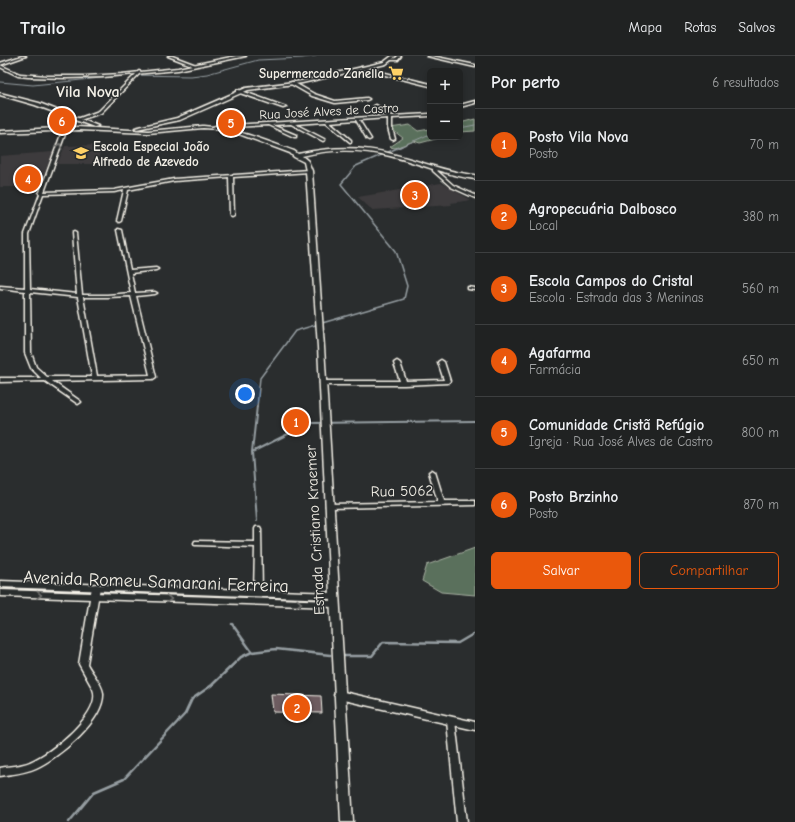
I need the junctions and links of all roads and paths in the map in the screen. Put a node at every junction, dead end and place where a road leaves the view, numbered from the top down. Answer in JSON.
{"nodes":[{"id":1,"x":25,"y":56,"type":"edge"},
{"id":2,"x":169,"y":56,"type":"edge"},
{"id":3,"x":244,"y":56,"type":"edge"},
{"id":4,"x":400,"y":56,"type":"edge"},
{"id":5,"x":428,"y":56,"type":"edge"},
{"id":6,"x":392,"y":58,"type":"edge"},
{"id":7,"x":0,"y":65,"type":"edge"},
{"id":8,"x":195,"y":65,"type":"junction"},
{"id":9,"x":475,"y":66,"type":"edge"},
{"id":10,"x":361,"y":68,"type":"junction"},
{"id":11,"x":140,"y":72,"type":"junction"},
{"id":12,"x":292,"y":83,"type":"junction"},
{"id":13,"x":427,"y":84,"type":"edge"},
{"id":14,"x":238,"y":91,"type":"junction"},
{"id":15,"x":0,"y":94,"type":"edge"},
{"id":16,"x":367,"y":99,"type":"dead end"},
{"id":17,"x":475,"y":102,"type":"edge"},
{"id":18,"x":463,"y":105,"type":"edge"},
{"id":19,"x":376,"y":106,"type":"dead end"},
{"id":20,"x":284,"y":107,"type":"dead end"},
{"id":21,"x":427,"y":115,"type":"edge"},
{"id":22,"x":390,"y":117,"type":"junction"},
{"id":23,"x":357,"y":119,"type":"junction"},
{"id":24,"x":78,"y":120,"type":"junction"},
{"id":25,"x":327,"y":121,"type":"junction"},
{"id":26,"x":291,"y":123,"type":"junction"},
{"id":27,"x":154,"y":124,"type":"junction"},
{"id":28,"x":269,"y":124,"type":"junction"},
{"id":29,"x":117,"y":125,"type":"junction"},
{"id":30,"x":129,"y":125,"type":"junction"},
{"id":31,"x":99,"y":127,"type":"junction"},
{"id":32,"x":215,"y":127,"type":"junction"},
{"id":33,"x":77,"y":128,"type":"junction"},
{"id":34,"x":137,"y":128,"type":"junction"},
{"id":35,"x":228,"y":128,"type":"junction"},
{"id":36,"x":64,"y":129,"type":"junction"},
{"id":37,"x":106,"y":129,"type":"junction"},
{"id":38,"x":126,"y":130,"type":"junction"},
{"id":39,"x":142,"y":131,"type":"junction"},
{"id":40,"x":0,"y":132,"type":"edge"},
{"id":41,"x":295,"y":136,"type":"dead end"},
{"id":42,"x":369,"y":139,"type":"dead end"},
{"id":43,"x":393,"y":139,"type":"dead end"},
{"id":44,"x":323,"y":140,"type":"dead end"},
{"id":45,"x":350,"y":141,"type":"dead end"},
{"id":46,"x":315,"y":152,"type":"junction"},
{"id":47,"x":309,"y":153,"type":"junction"},
{"id":48,"x":295,"y":154,"type":"junction"},
{"id":49,"x":307,"y":165,"type":"junction"},
{"id":50,"x":434,"y":170,"type":"junction"},
{"id":51,"x":231,"y":176,"type":"junction"},
{"id":52,"x":475,"y":177,"type":"edge"},
{"id":53,"x":126,"y":189,"type":"junction"},
{"id":54,"x":41,"y":193,"type":"junction"},
{"id":55,"x":475,"y":197,"type":"edge"},
{"id":56,"x":232,"y":215,"type":"dead end"},
{"id":57,"x":119,"y":221,"type":"dead end"},
{"id":58,"x":120,"y":230,"type":"dead end"},
{"id":59,"x":74,"y":233,"type":"dead end"},
{"id":60,"x":156,"y":269,"type":"dead end"},
{"id":61,"x":128,"y":272,"type":"junction"},
{"id":62,"x":0,"y":287,"type":"edge"},
{"id":63,"x":26,"y":290,"type":"junction"},
{"id":64,"x":155,"y":293,"type":"dead end"},
{"id":65,"x":133,"y":294,"type":"junction"},
{"id":66,"x":80,"y":296,"type":"junction"},
{"id":67,"x":441,"y":362,"type":"dead end"},
{"id":68,"x":397,"y":363,"type":"dead end"},
{"id":69,"x":95,"y":378,"type":"junction"},
{"id":70,"x":46,"y":379,"type":"junction"},
{"id":71,"x":0,"y":380,"type":"edge"},
{"id":72,"x":323,"y":383,"type":"junction"},
{"id":73,"x":404,"y":383,"type":"junction"},
{"id":74,"x":78,"y":402,"type":"dead end"},
{"id":75,"x":432,"y":472,"type":"dead end"},
{"id":76,"x":475,"y":503,"type":"edge"},
{"id":77,"x":442,"y":504,"type":"junction"},
{"id":78,"x":329,"y":506,"type":"junction"},
{"id":79,"x":258,"y":529,"type":"dead end"},
{"id":80,"x":197,"y":543,"type":"dead end"},
{"id":81,"x":258,"y":545,"type":"junction"},
{"id":82,"x":0,"y":584,"type":"edge"},
{"id":83,"x":96,"y":587,"type":"junction"},
{"id":84,"x":0,"y":593,"type":"edge"},
{"id":85,"x":258,"y":593,"type":"junction"},
{"id":86,"x":93,"y":597,"type":"junction"},
{"id":87,"x":334,"y":600,"type":"junction"},
{"id":88,"x":339,"y":694,"type":"junction"},
{"id":89,"x":451,"y":721,"type":"junction"},
{"id":90,"x":475,"y":726,"type":"edge"},
{"id":91,"x":0,"y":772,"type":"edge"},
{"id":92,"x":347,"y":822,"type":"edge"},
{"id":93,"x":462,"y":822,"type":"edge"}],
"edges":[{"from":1,"to":7,"type":"street"},
{"from":2,"to":8,"type":"street"},
{"from":3,"to":8,"type":"street"},
{"from":4,"to":6,"type":"street"},
{"from":5,"to":9,"type":"street"},
{"from":6,"to":10,"type":"main road"},
{"from":7,"to":11,"type":"street"},
{"from":8,"to":11,"type":"street"},
{"from":10,"to":12,"type":"main road"},
{"from":10,"to":13,"type":"street"},
{"from":11,"to":24,"type":"street"},
{"from":12,"to":14,"type":"main road"},
{"from":12,"to":16,"type":"street"},
{"from":14,"to":20,"type":"street"},
{"from":14,"to":27,"type":"main road"},
{"from":15,"to":24,"type":"main road"},
{"from":17,"to":18,"type":"street"},
{"from":19,"to":22,"type":"street"},
{"from":21,"to":22,"type":"street","name":"Rua José Alves de Castro"},
{"from":22,"to":23,"type":"street","name":"Rua José Alves de Castro"},
{"from":22,"to":43,"type":"street"},
{"from":23,"to":25,"type":"street","name":"Rua José Alves de Castro"},
{"from":23,"to":42,"type":"street"},
{"from":24,"to":29,"type":"main road"},
{"from":24,"to":31,"type":"main road"},
{"from":25,"to":26,"type":"street","name":"Rua José Alves de Castro"},
{"from":25,"to":45,"type":"street"},
{"from":26,"to":28,"type":"street","name":"Rua José Alves de Castro"},
{"from":26,"to":44,"type":"street"},
{"from":27,"to":30,"type":"main road"},
{"from":27,"to":34,"type":"main road"},
{"from":28,"to":35,"type":"street","name":"Rua José Alves de Castro"},
{"from":28,"to":41,"type":"street"},
{"from":29,"to":30,"type":"main road"},
{"from":29,"to":31,"type":"main road"},
{"from":30,"to":34,"type":"main road"},
{"from":31,"to":33,"type":"main road"},
{"from":31,"to":37,"type":"main road"},
{"from":32,"to":35,"type":"street","name":"Rua José Alves de Castro"},
{"from":32,"to":35,"type":"main road"},
{"from":32,"to":39,"type":"main road"},
{"from":33,"to":36,"type":"main road"},
{"from":33,"to":37,"type":"main road"},
{"from":34,"to":38,"type":"main road"},
{"from":34,"to":39,"type":"main road"},
{"from":35,"to":48,"type":"main road"},
{"from":36,"to":40,"type":"main road"},
{"from":54,"to":36,"type":"street","one_way":true},
{"from":37,"to":38,"type":"main road"},
{"from":38,"to":39,"type":"main road"},
{"from":46,"to":47,"type":"main road"},
{"from":46,"to":48,"type":"main road"},
{"from":46,"to":50,"type":"main road"},
{"from":47,"to":48,"type":"main road"},
{"from":47,"to":49,"type":"main road"},
{"from":48,"to":49,"type":"main road"},
{"from":49,"to":51,"type":"street"},
{"from":49,"to":72,"type":"main road","name":"Estrada Cristiano Kraemer"},
{"from":50,"to":52,"type":"main road"},
{"from":50,"to":55,"type":"street"},
{"from":51,"to":53,"type":"street"},
{"from":51,"to":56,"type":"street"},
{"from":53,"to":54,"type":"street"},
{"from":53,"to":57,"type":"street"},
{"from":54,"to":63,"type":"street"},
{"from":58,"to":61,"type":"street"},
{"from":59,"to":66,"type":"street"},
{"from":60,"to":61,"type":"street"},
{"from":61,"to":65,"type":"street"},
{"from":62,"to":63,"type":"street"},
{"from":63,"to":66,"type":"street"},
{"from":63,"to":70,"type":"street"},
{"from":64,"to":65,"type":"street"},
{"from":65,"to":66,"type":"street"},
{"from":65,"to":69,"type":"street"},
{"from":66,"to":69,"type":"street"},
{"from":67,"to":73,"type":"street"},
{"from":68,"to":73,"type":"street"},
{"from":69,"to":70,"type":"street"},
{"from":70,"to":71,"type":"street"},
{"from":70,"to":74,"type":"street"},
{"from":72,"to":73,"type":"street"},
{"from":72,"to":78,"type":"main road","name":"Estrada Cristiano Kraemer"},
{"from":75,"to":77,"type":"street"},
{"from":76,"to":77,"type":"street","name":"Rua 5062"},
{"from":77,"to":78,"type":"street","name":"Rua 5062"},
{"from":78,"to":87,"type":"main road","name":"Estrada Cristiano Kraemer"},
{"from":79,"to":81,"type":"street"},
{"from":80,"to":81,"type":"street"},
{"from":81,"to":85,"type":"street"},
{"from":82,"to":83,"type":"street","name":"Avenida Romeu Samarani Ferreira"},
{"from":83,"to":85,"type":"street","name":"Avenida Romeu Samarani Ferreira"},
{"from":83,"to":86,"type":"street"},
{"from":84,"to":86,"type":"street","name":"Avenida Romeu Samarani Ferreira","one_way":true},
{"from":85,"to":87,"type":"street","name":"Avenida Romeu Samarani Ferreira"},
{"from":86,"to":87,"type":"street","name":"Avenida Romeu Samarani Ferreira","one_way":true},
{"from":86,"to":91,"type":"street"},
{"from":87,"to":88,"type":"main road","name":"Estrada Cristiano Kraemer"},
{"from":88,"to":89,"type":"street"},
{"from":88,"to":92,"type":"main road","name":"Estrada Cristiano Kraemer"},
{"from":89,"to":90,"type":"street"},
{"from":89,"to":93,"type":"street"}]}
